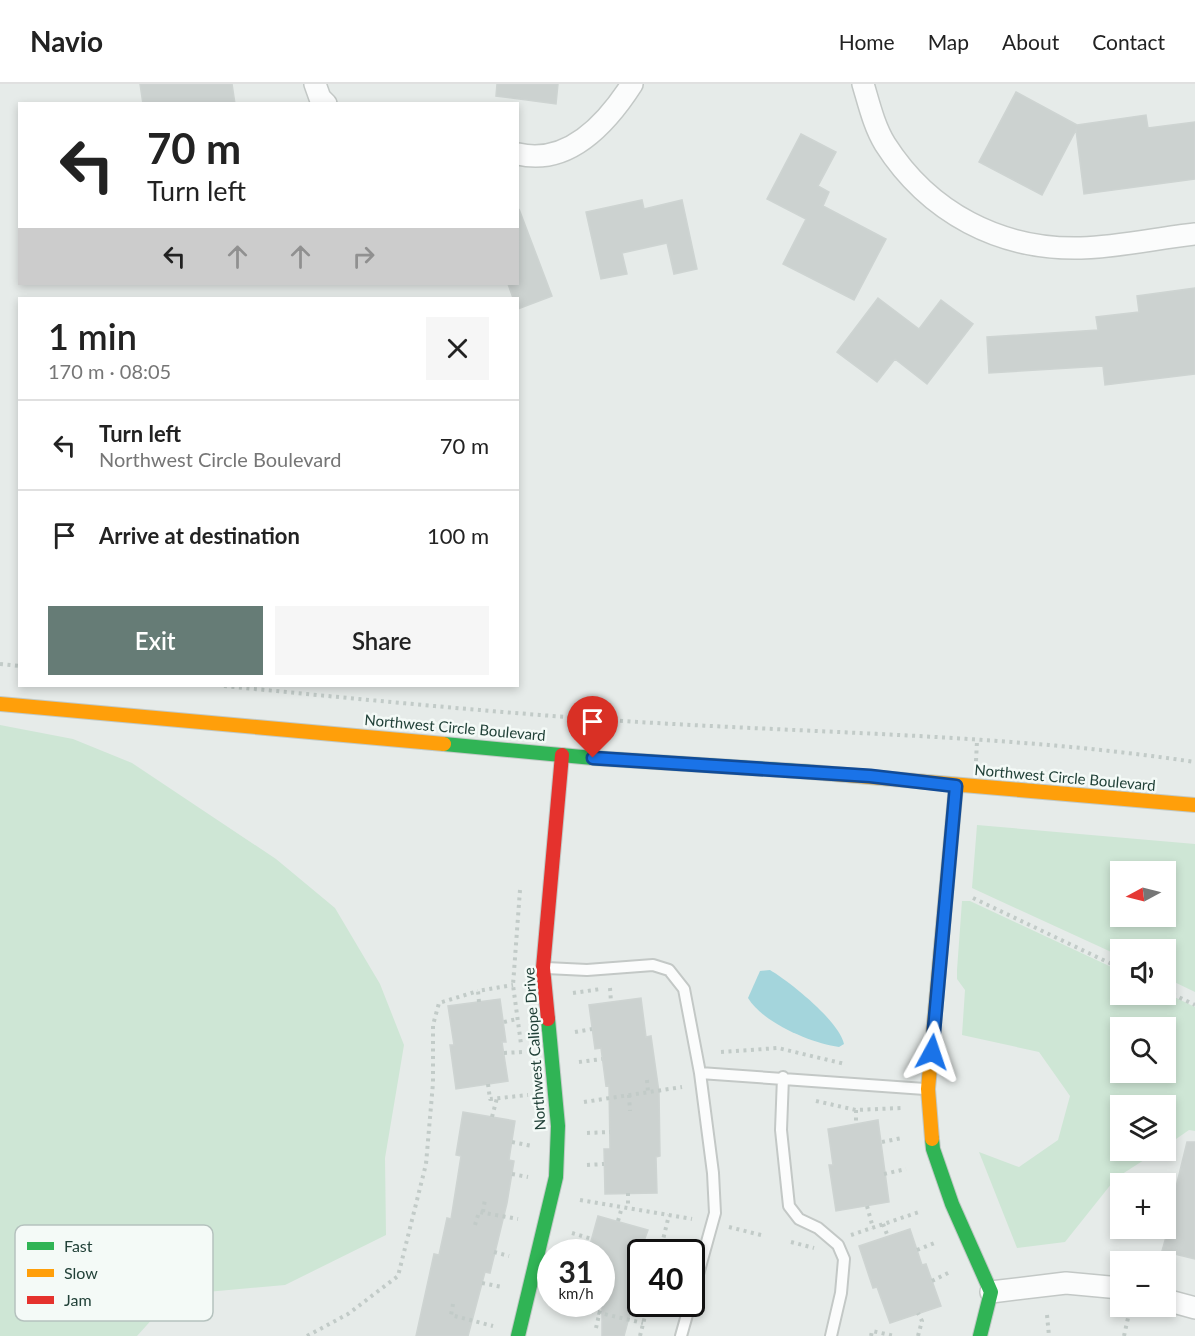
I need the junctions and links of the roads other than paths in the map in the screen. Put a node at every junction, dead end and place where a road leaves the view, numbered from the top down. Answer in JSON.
{"nodes":[{"id":1,"x":632,"y":84,"type":"edge"},
{"id":2,"x":862,"y":84,"type":"edge"},
{"id":3,"x":519,"y":153,"type":"edge"},
{"id":4,"x":1195,"y":234,"type":"edge"},
{"id":5,"x":0,"y":704,"type":"edge"},
{"id":6,"x":562,"y":755,"type":"junction"},
{"id":7,"x":956,"y":786,"type":"junction"},
{"id":8,"x":1195,"y":805,"type":"edge"},
{"id":9,"x":543,"y":968,"type":"junction"},
{"id":10,"x":700,"y":1073,"type":"junction"},
{"id":11,"x":783,"y":1077,"type":"junction"},
{"id":12,"x":928,"y":1089,"type":"junction"},
{"id":13,"x":705,"y":1249,"type":"edge"},
{"id":14,"x":1110,"y":1287,"type":"edge"},
{"id":15,"x":990,"y":1292,"type":"junction"},
{"id":16,"x":1176,"y":1303,"type":"edge"},
{"id":17,"x":1195,"y":1308,"type":"edge"},
{"id":18,"x":686,"y":1317,"type":"edge"},
{"id":19,"x":518,"y":1336,"type":"edge"},
{"id":20,"x":681,"y":1336,"type":"edge"},
{"id":21,"x":831,"y":1336,"type":"edge"},
{"id":22,"x":980,"y":1336,"type":"edge"}],
"edges":[{"from":1,"to":3,"type":"street"},
{"from":2,"to":4,"type":"street"},
{"from":5,"to":6,"type":"main road","name":"Northwest Circle Boulevard"},
{"from":6,"to":7,"type":"main road","name":"Northwest Circle Boulevard"},
{"from":6,"to":9,"type":"main road","name":"Northwest Caliope Drive"},
{"from":7,"to":8,"type":"main road","name":"Northwest Circle Boulevard"},
{"from":7,"to":12,"type":"main road"},
{"from":9,"to":10,"type":"lane"},
{"from":9,"to":19,"type":"main road","name":"Northwest Caliope Drive"},
{"from":10,"to":11,"type":"lane"},
{"from":10,"to":13,"type":"lane"},
{"from":11,"to":12,"type":"lane"},
{"from":11,"to":21,"type":"lane"},
{"from":12,"to":15,"type":"main road"},
{"from":14,"to":15,"type":"street"},
{"from":15,"to":22,"type":"main road"},
{"from":16,"to":17,"type":"street"},
{"from":18,"to":20,"type":"lane"}]}
